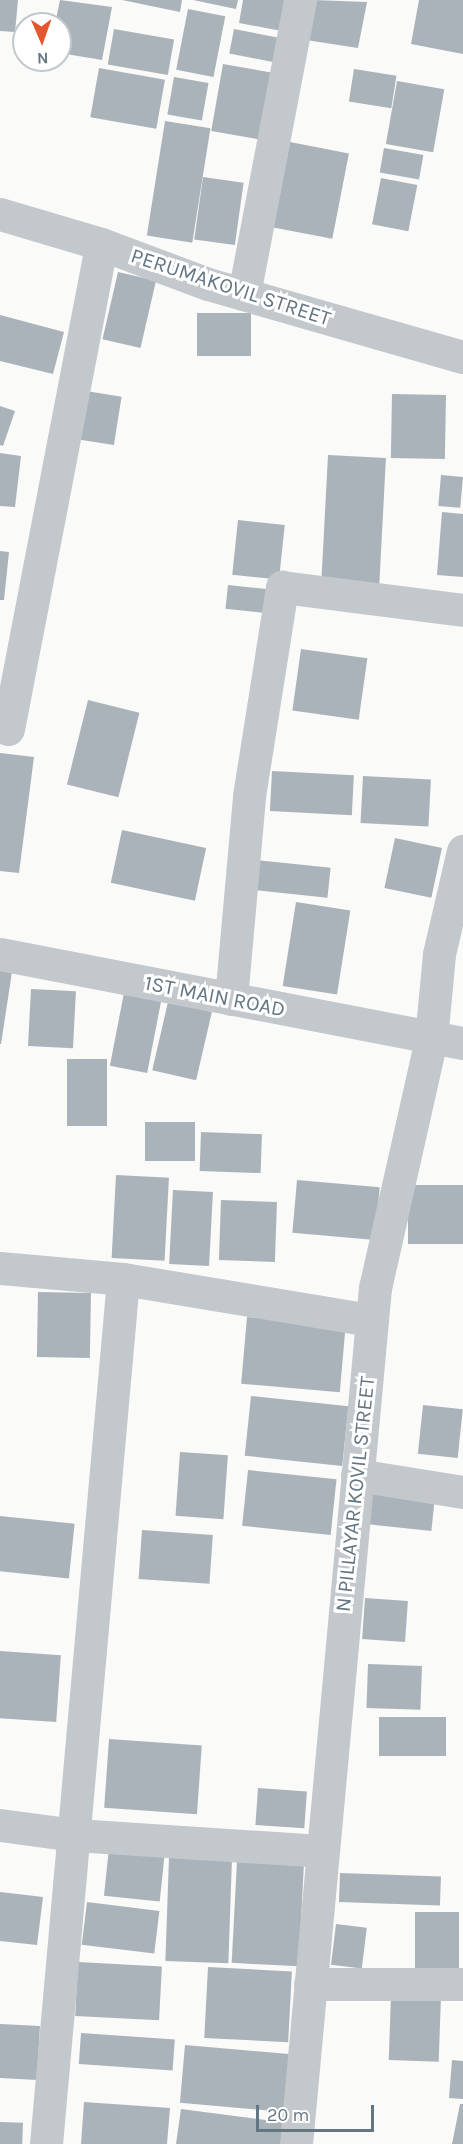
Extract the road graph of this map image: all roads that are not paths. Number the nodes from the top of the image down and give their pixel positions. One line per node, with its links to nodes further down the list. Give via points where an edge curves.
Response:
1 (300, 0): 4 (street)
2 (0, 214): 3 (street, PERUMAKOVIL STREET)
3 (101, 244): 4 (street, PERUMAKOVIL STREET); 7 (street)
4 (244, 294): 5 (street, PERUMAKOVIL STREET)
5 (463, 357)
6 (463, 610): 10 (street, via 282,587 249,796)
7 (8, 729)
8 (462, 856): 11 (street, N PILLAYAR KOVIL STREET, via 439,954)
9 (0, 954): 10 (street, 1ST MAIN ROAD)
10 (231, 999): 11 (street, 1ST MAIN ROAD)
11 (431, 1039): 12 (street, 1ST MAIN ROAD); 15 (street, N PILLAYAR KOVIL STREET, via 375,1288)
12 (463, 1043)
13 (0, 1268): 14 (street)
14 (123, 1279): 15 (street); 19 (street)
15 (372, 1320): 16 (street, N PILLAYAR KOVIL STREET)
16 (357, 1475): 17 (street); 20 (street, N PILLAYAR KOVIL STREET)
17 (463, 1492)
18 (0, 1826): 19 (street)
19 (75, 1835): 20 (street); 23 (street)
20 (320, 1851): 21 (street, N PILLAYAR KOVIL STREET)
21 (310, 1984): 22 (street); 24 (street, N PILLAYAR KOVIL STREET)
22 (463, 1984)
23 (46, 2144)
24 (296, 2144)

